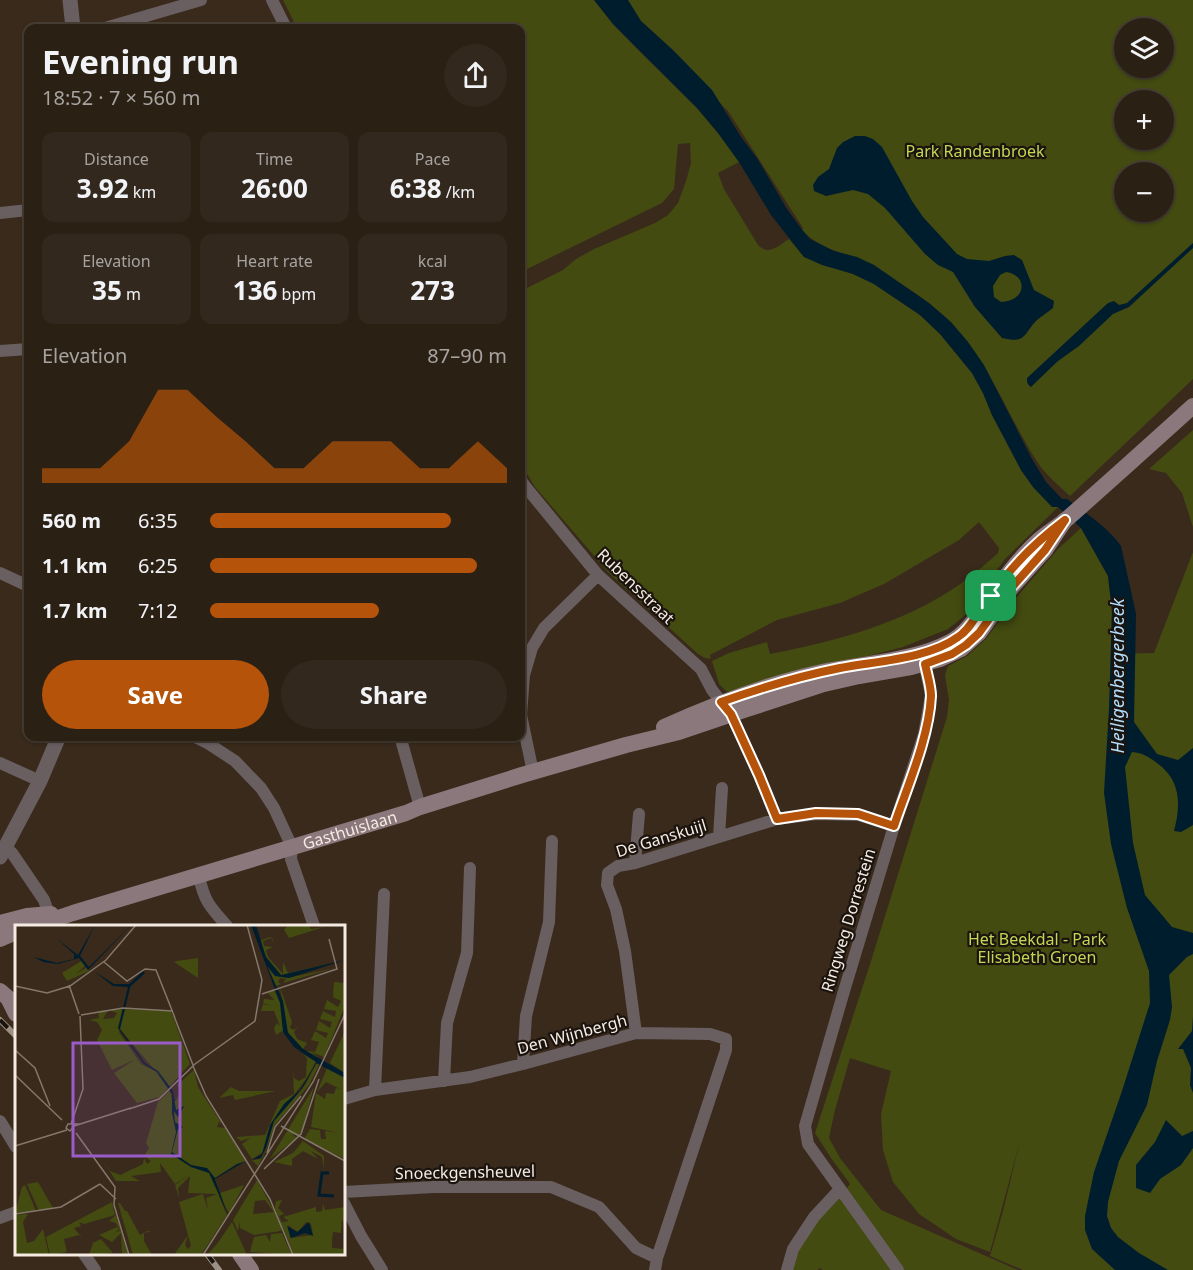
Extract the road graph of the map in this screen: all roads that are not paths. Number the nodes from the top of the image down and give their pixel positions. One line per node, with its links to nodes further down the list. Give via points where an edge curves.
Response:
1 (70, 0): 4 (street)
2 (201, 0): 5 (street)
3 (272, 0): 6 (street)
4 (73, 24)
5 (119, 24)
6 (284, 24)
7 (24, 210): 8 (street)
8 (0, 213)
9 (24, 349): 10 (street)
10 (0, 351)
11 (1193, 406): 16 (main road, Gasthuislaan, via 1065,520 979,633 952,654)
12 (525, 489): 14 (street, Rubensstraat)
13 (0, 573): 15 (street)
14 (598, 575): 17 (street, via 544,628 532,648); 18 (street, Rubensstraat, via 701,669)
15 (24, 584)
16 (923, 658): 18 (main road, Gasthuislaan); 30 (street, Ringweg Dorrestein, via 931,694 927,726)
17 (525, 672)
18 (726, 708): 24 (main road, Gasthuislaan, via 626,745); 29 (street, Rubensstraat)
19 (525, 734): 24 (street)
20 (57, 741): 25 (street)
21 (203, 741): 33 (street, via 235,761 261,788)
22 (401, 741): 27 (street)
23 (0, 763): 25 (street)
24 (533, 772): 27 (main road, Gasthuislaan)
25 (40, 781): 34 (street)
26 (722, 788): 31 (street)
27 (420, 807): 33 (main road, Gasthuislaan)
28 (639, 814): 35 (street)
29 (777, 819): 30 (street, De Ganskuijl, via 816,813 858,814); 31 (street, De Ganskuijl)
30 (894, 826): 55 (street, Ringweg Dorrestein, via 805,1126 808,1144)
31 (719, 837): 35 (street, De Ganskuijl)
32 (552, 841): 49 (street, via 549,921 526,1016)
33 (292, 847): 37 (main road, Gasthuislaan); 43 (street, via 291,859)
34 (3, 852): 39 (street, via 12,853 44,900)
35 (635, 862): 48 (street, De Ganskuijl, via 608,873 607,885 625,951)
36 (470, 868): 50 (street, via 467,953 447,1023)
37 (199, 876): 39 (main road, Gasthuislaan); 42 (street, via 202,894)
38 (384, 894): 51 (street)
39 (50, 918): 40 (main road, Gasthuislaan, via 27,916); 41 (main road, Gasthuislaan)
40 (0, 923)
41 (38, 925)
42 (225, 925)
43 (313, 925)
44 (15, 932): 45 (main road)
45 (0, 939)
46 (0, 991): 47 (main road)
47 (15, 1012)
48 (636, 1034): 49 (street, Den Wijnbergh); 62 (street, Den Wijnbergh, via 710,1034 726,1039 726,1050)
49 (524, 1064): 50 (street, Den Wijnbergh)
50 (444, 1081): 51 (street, Den Wijnbergh)
51 (375, 1090): 52 (street, Den Wijnbergh)
52 (345, 1099)
53 (0, 1121): 54 (street)
54 (15, 1145)
55 (840, 1189): 66 (street, via 813,1217 793,1249); 67 (street, Ringweg Dorrestein)
56 (345, 1192): 62 (street, Snoeckgensheuvel, via 551,1187 599,1207)
57 (345, 1205): 65 (street)
58 (15, 1212): 59 (street)
59 (0, 1218)
60 (85, 1255): 63 (street)
61 (241, 1255): 64 (main road)
62 (656, 1264)
63 (95, 1270)
64 (251, 1270)
65 (382, 1270)
66 (787, 1270)
67 (898, 1270)

